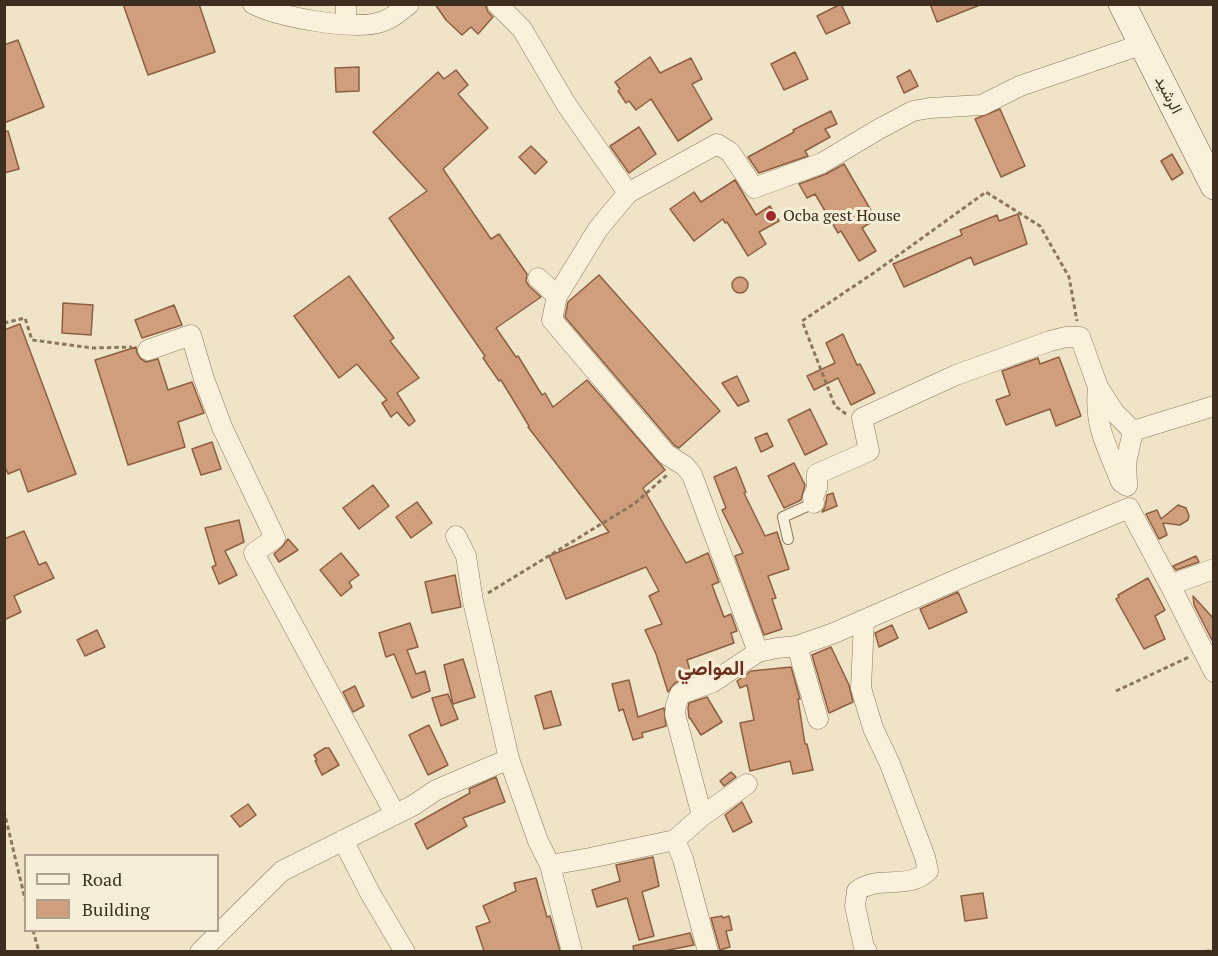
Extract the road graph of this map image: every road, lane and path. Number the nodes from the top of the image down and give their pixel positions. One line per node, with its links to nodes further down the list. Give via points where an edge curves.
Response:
1 (253, 4): 5 (street, via 274,14)
2 (497, 4): 8 (street, via 522,29 566,104)
3 (1122, 4): 6 (main road, الرشيد)
4 (406, 6): 5 (street, via 383,21 368,25)
5 (346, 14)
6 (1143, 44): 7 (main road, الرشيد); 8 (street, via 1020,86 982,105 913,111 822,163 754,188 729,152 717,144)
7 (1214, 186)
8 (628, 193): 10 (street, via 598,229)
9 (538, 278): 10 (street)
10 (556, 296): 18 (street, via 552,320 666,454)
11 (4, 323): 13 (path, via 26,318 32,340)
12 (1080, 337): 14 (street); 16 (street, via 1040,344 956,375); 16 (path, via 1069,277 1040,226 986,192 802,321 835,406 848,416)
13 (148, 350): 37 (street, via 191,334 222,427 274,538 254,553)
14 (1098, 387): 17 (street, via 1114,412); 19 (street, via 1099,428)
15 (1214, 406): 17 (street)
16 (862, 418): 20 (street, via 869,451 817,474)
17 (1133, 431): 19 (street, via 1126,463)
18 (680, 463): 26 (path, via 634,504); 30 (street, via 692,475)
19 (1127, 486): 21 (street)
20 (814, 503): 23 (lane, via 783,517)
21 (1129, 508): 25 (street); 27 (street)
22 (456, 536): 26 (street, via 466,556)
23 (788, 539)
24 (1214, 569): 25 (street)
25 (1170, 585): 29 (street)
26 (473, 601): 34 (street)
27 (864, 620): 28 (street); 50 (street, via 861,688 928,871 918,880 867,884 857,891 855,906)
28 (797, 646): 30 (street); 33 (street)
29 (1202, 651): 31 (street); 32 (path)
30 (758, 652): 38 (street, via 713,682 680,694 676,705 675,714)
31 (1214, 672)
32 (1116, 691)
33 (819, 719)
34 (509, 759): 37 (street, via 436,790); 41 (street)
35 (747, 784): 38 (street)
36 (4, 811): 42 (path)
37 (394, 814): 39 (street)
38 (702, 816): 40 (street)
39 (343, 840): 46 (street, via 282,871); 47 (street)
40 (675, 840): 41 (street); 49 (street)
41 (550, 865): 48 (street)
42 (24, 895)
43 (34, 932): 45 (path)
44 (1214, 949): 51 (path)
45 (39, 951)
46 (200, 951)
47 (405, 951)
48 (572, 951)
49 (708, 951)
50 (867, 951)
51 (1205, 951)

